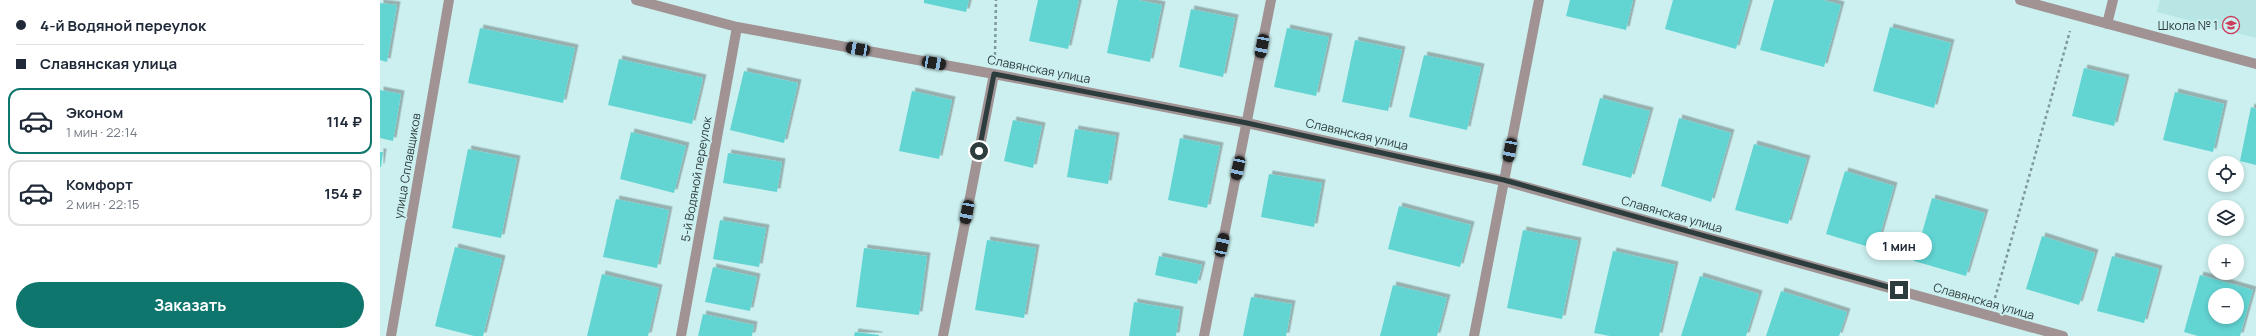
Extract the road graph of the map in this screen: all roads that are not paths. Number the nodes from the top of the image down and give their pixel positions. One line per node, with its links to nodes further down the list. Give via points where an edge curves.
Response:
1 (449, 0): 13 (street, улица Сплавщиков)
2 (636, 0): 8 (street, Славянская улица)
3 (1271, 0): 11 (street)
4 (1539, 0): 12 (street)
5 (2020, 0): 7 (street)
6 (2113, 0): 7 (street)
7 (2107, 24): 9 (street)
8 (737, 27): 10 (street, Славянская улица); 14 (street, 5-й Водяной переулок)
9 (2256, 64)
10 (994, 74): 11 (street, Славянская улица); 15 (street)
11 (1247, 123): 12 (street, Славянская улица); 16 (street)
12 (1504, 180): 17 (street); 18 (street, Славянская улица)
13 (391, 336)
14 (681, 336)
15 (943, 336)
16 (1204, 336)
17 (1474, 336)
18 (2063, 336)

